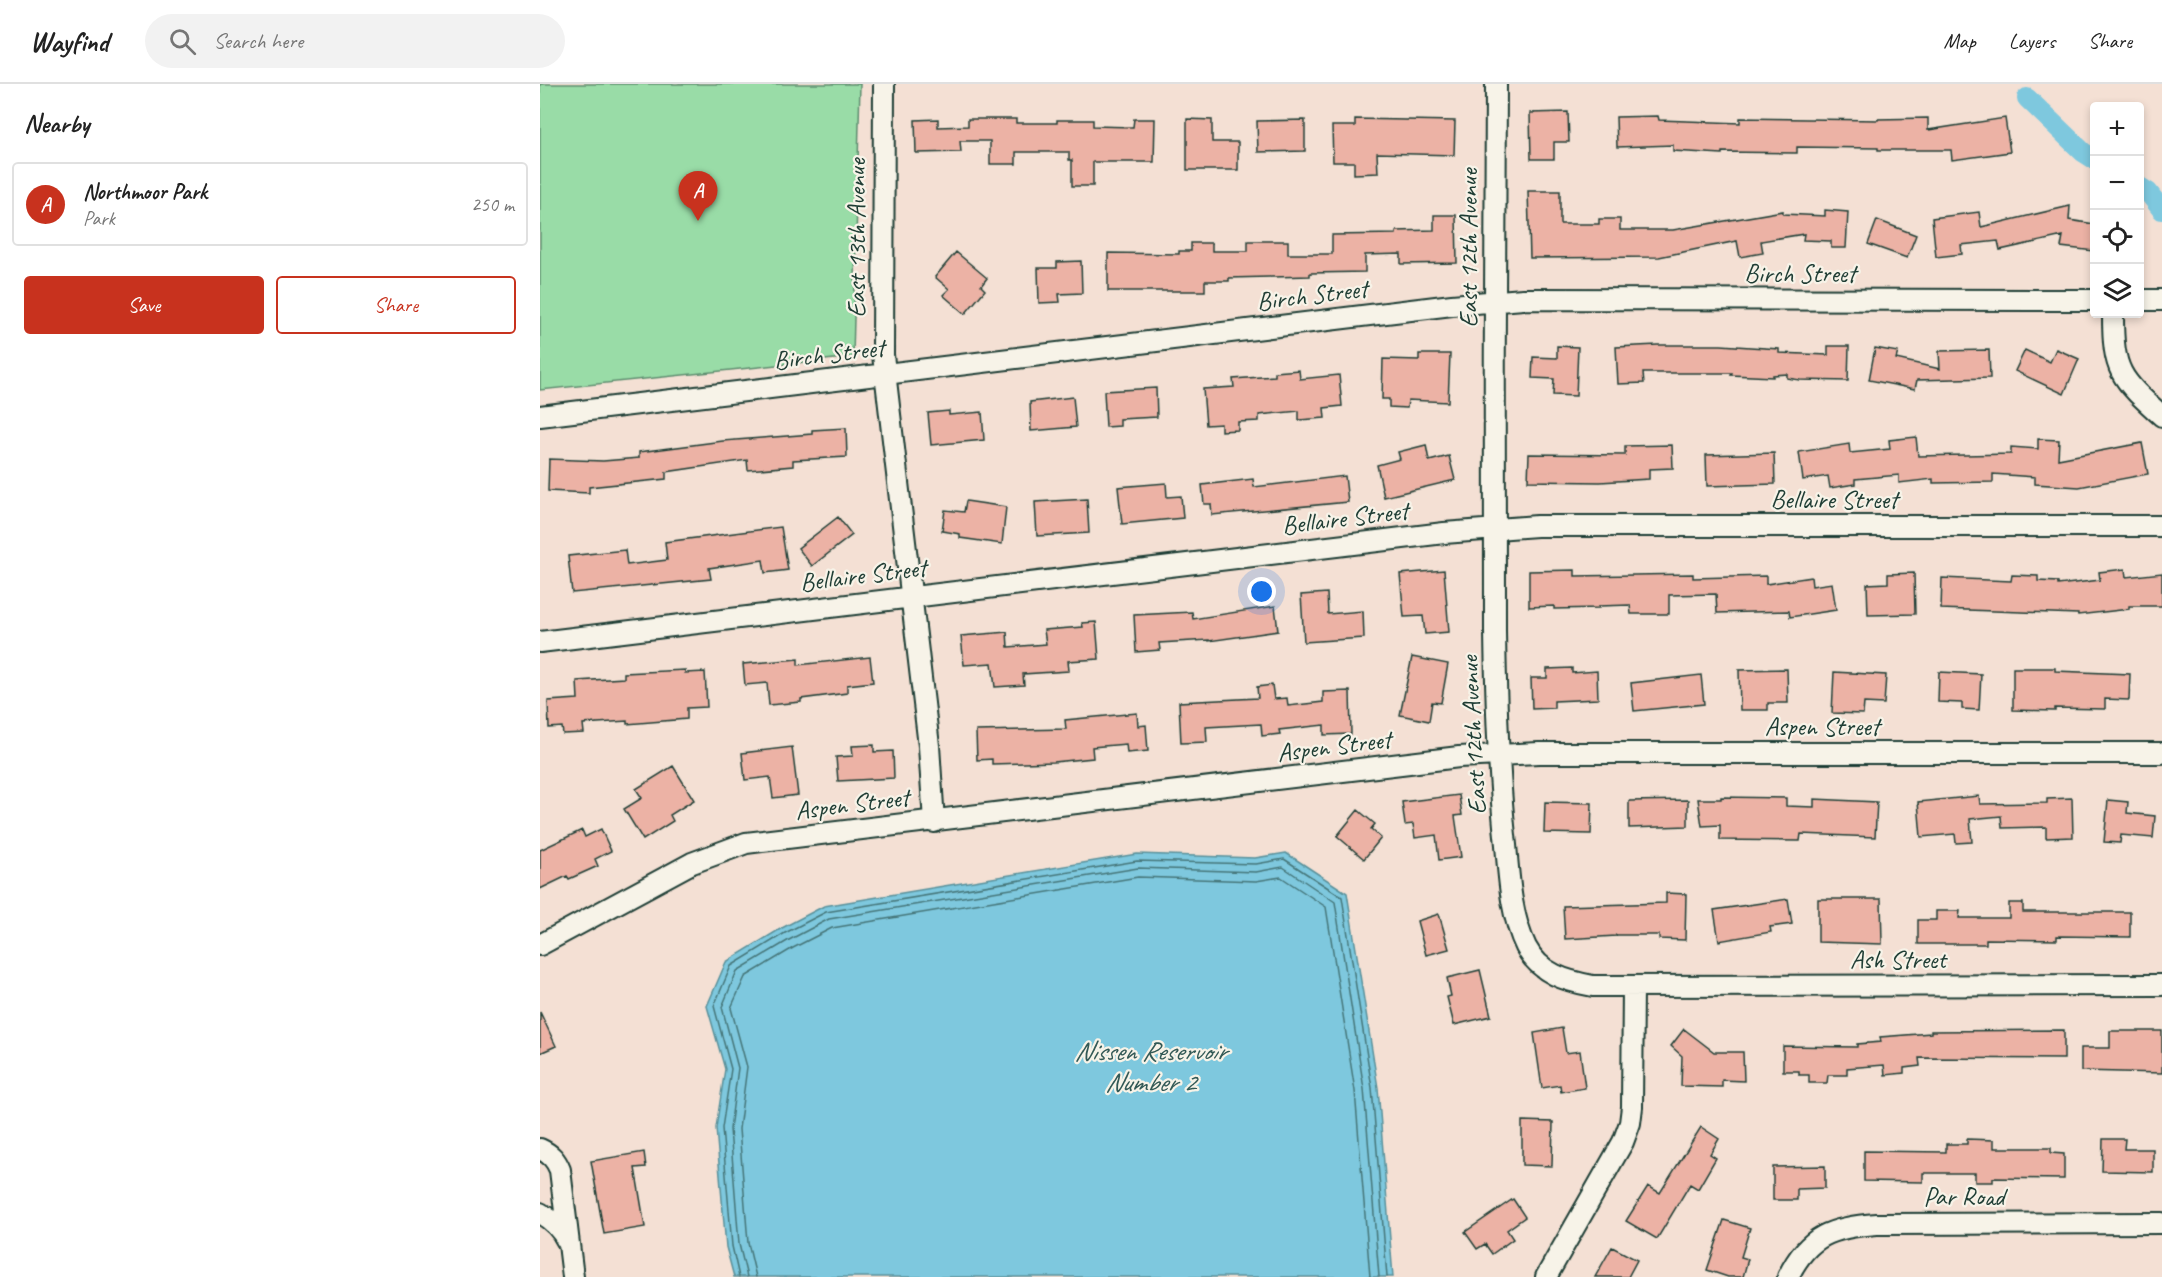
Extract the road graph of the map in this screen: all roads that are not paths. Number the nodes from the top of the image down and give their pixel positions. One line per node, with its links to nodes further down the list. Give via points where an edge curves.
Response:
1 (884, 84): 8 (street, East 13th Avenue)
2 (1496, 84): 6 (street, East 12th Avenue)
3 (2090, 300): 6 (street, Birch Street)
4 (2144, 300): 5 (street)
5 (2162, 300)
6 (1495, 302): 8 (street, Birch Street); 12 (street, East 12th Avenue)
7 (2113, 318): 10 (street, via 2114,355 2123,377)
8 (885, 374): 9 (street, Birch Street); 13 (street, East 13th Avenue)
9 (540, 416)
10 (2162, 416)
11 (2162, 526): 12 (street, Bellaire Street)
12 (1495, 529): 13 (street, Bellaire Street); 16 (street, East 12th Avenue)
13 (911, 597): 14 (street, Bellaire Street); 17 (street, East 13th Avenue)
14 (540, 642)
15 (2162, 753): 16 (street, Aspen Street)
16 (1498, 755): 17 (street, Aspen Street); 19 (street, East 12th Avenue, via 1510,881 1516,916 1528,950 1536,962 1559,978 1593,986)
17 (934, 822): 18 (street, Aspen Street, via 746,843 692,862)
18 (540, 945)
19 (1633, 986): 20 (street, Ash Street); 26 (street, via 1630,1123)
20 (2162, 986)
21 (540, 1149): 24 (street, via 556,1160 561,1170)
22 (540, 1213): 24 (street, via 564,1233)
23 (2162, 1223): 27 (street, Par Road, via 1849,1226 1820,1237 1807,1247)
24 (569, 1246): 25 (street)
25 (573, 1277)
26 (1546, 1277)
27 (1788, 1277)

